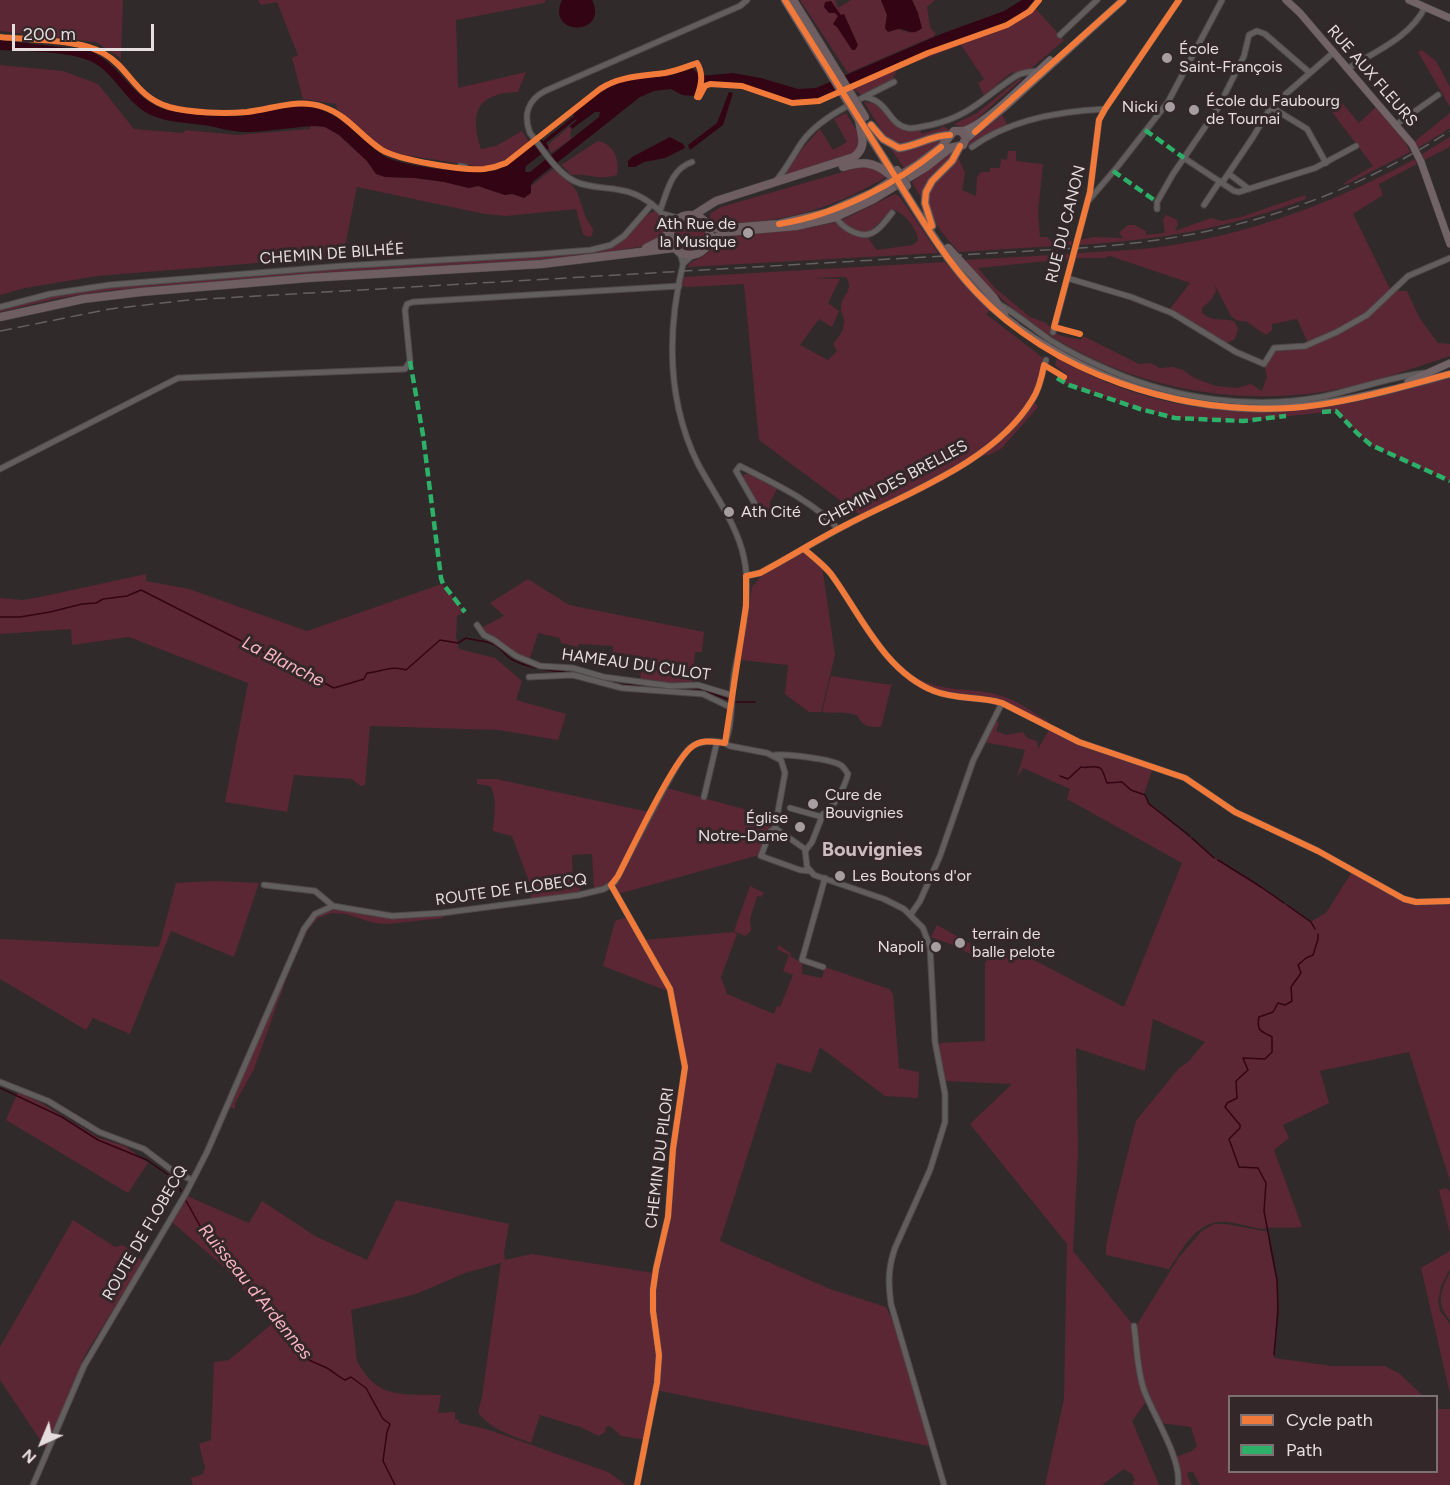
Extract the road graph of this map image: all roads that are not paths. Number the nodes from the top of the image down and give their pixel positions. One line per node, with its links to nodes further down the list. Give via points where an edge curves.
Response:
1 (747, 0): 44 (street, via 539,94 527,111 530,133 568,177 583,184 628,192)
2 (784, 0): 14 (highway)
3 (793, 0): 14 (highway)
4 (1097, 0): 13 (street)
5 (1116, 0): 17 (main road)
6 (1123, 0): 30 (main road)
7 (1179, 0): 23 (street, RUE DU CANON)
8 (1222, 0): 43 (street, via 1168,102)
9 (1286, 0): 15 (main road, RUE AUX FLEURS)
10 (1408, 0): 11 (main road)
11 (1425, 7): 12 (main road); 16 (street, via 1408,30)
12 (1450, 18)
13 (1060, 35)
14 (818, 47): 24 (highway, bridge)
15 (1334, 52): 16 (main road, RUE AUX FLEURS); 18 (street)
16 (1347, 69): 27 (main road, RUE AUX FLEURS)
17 (1038, 71): 25 (street, via 1016,76 973,109); 29 (main road, via 971,128)
18 (1310, 73): 22 (street); 34 (street, via 1277,43 1261,32 1253,32 1218,108)
19 (894, 82): 21 (street)
20 (1438, 95): 27 (street)
21 (864, 97): 26 (street, via 884,105 895,121 907,127); 40 (street, via 825,120 803,140)
22 (1271, 107): 36 (street, via 1307,129); 38 (street)
23 (1105, 109): 33 (street, via 1076,110 1036,119 998,132); 43 (street, RUE DU CANON, via 1099,120)
24 (862, 118): 28 (highway); 37 (highway); 40 (highway, via 864,143 854,157)
25 (952, 118): 26 (street); 29 (street)
26 (942, 122): 29 (street)
27 (1397, 124): 56 (main road, RUE AUX FLEURS, bridge, via 1421,162)
28 (870, 125): 29 (highway, via 899,148); 37 (highway)
29 (954, 133): 30 (highway, via 965,134); 31 (highway); 52 (highway, via 935,153 872,193 826,213 779,224 719,229)
30 (966, 139): 31 (highway)
31 (957, 146): 50 (highway, via 872,200); 53 (highway, via 952,161 932,181 927,192 925,203)
32 (1356, 146): 36 (street)
33 (972, 147)
34 (1184, 158): 39 (street); 46 (street, via 1157,202)
35 (692, 162): 47 (street, via 682,166 670,180)
36 (1326, 163): 42 (street)
37 (893, 173): 41 (highway, bridge); 52 (highway, via 873,164 850,165 718,203 707,212)
38 (1229, 174): 39 (street); 42 (street)
39 (1221, 182): 42 (street, via 1237,192); 45 (street)
40 (774, 183): 49 (highway, via 716,201)
41 (905, 187): 53 (highway); 67 (highway, via 923,222 960,274 991,307)
42 (1249, 189)
43 (1087, 202): 62 (street, RUE DU CANON)
44 (652, 204): 47 (street); 65 (street, CHEMIN DE BILHÉE, via 624,236 591,250 109,285)
45 (1204, 205)
46 (1157, 209)
47 (662, 213): 51 (street); 54 (street)
48 (892, 213): 50 (street, via 873,233 865,235 843,226)
49 (694, 215): 51 (highway); 52 (highway)
50 (836, 217): 55 (highway, via 796,226 727,232)
51 (678, 218): 54 (highway)
52 (706, 224): 55 (highway)
53 (932, 226): 64 (highway, via 961,265)
54 (670, 229): 57 (highway, via 670,240); 58 (highway, via 656,244)
55 (709, 241): 59 (highway, via 705,249)
56 (1450, 244)
57 (676, 250): 58 (highway); 59 (highway); 61 (street)
58 (636, 252): 66 (highway, via 542,264 132,293 52,304)
59 (693, 255): 61 (street)
60 (1450, 258): 62 (street, via 1408,276 1358,320 1305,346 1274,348 1264,364 1236,352 1172,312)
61 (683, 264): 63 (street)
62 (1067, 278): 68 (street, RUE DU CANON)
63 (679, 286): 74 (street, via 413,302 405,310 410,362 407,368 178,378); 78 (street, via 672,340 680,414 696,459 739,539)
64 (998, 304): 67 (highway); 71 (street, via 1052,342 1091,362 1143,382 1193,395 1252,401 1297,400)
65 (0, 307)
66 (0, 317)
67 (1016, 326): 73 (main road, via 1049,349 1098,374 1149,392 1201,404 1292,408)
68 (1053, 332)
69 (1046, 360): 76 (street, CHEMIN DES BRELLES, via 1034,398 996,441 937,479)
70 (1450, 363): 71 (main road)
71 (1428, 372): 73 (main road)
72 (1450, 374): 73 (main road)
73 (1403, 385)
74 (0, 470)
75 (759, 511): 76 (street, via 736,471 740,466 784,488)
76 (838, 529): 77 (street, CHEMIN DES BRELLES)
77 (804, 549): 78 (street, CHEMIN DES BRELLES, via 760,573); 82 (street, via 827,569 886,654 910,677 938,693)
78 (746, 576): 81 (street, via 746,606)
79 (477, 625): 81 (street, HAMEAU DU CULOT, via 516,656 540,666 573,668 604,677 671,686 698,685)
80 (529, 677): 81 (street, via 573,675 622,688 703,694)
81 (731, 701): 84 (street)
82 (1002, 703): 95 (street, via 1087,745 1189,780 1235,812 1328,856 1404,899); 97 (street, via 973,761 940,856)
83 (717, 742): 84 (street, ROUTE DE FLOBECQ); 86 (street); 94 (street, ROUTE DE FLOBECQ, via 700,742 687,750)
84 (725, 743): 85 (street, ROUTE DE FLOBECQ)
85 (773, 755): 88 (street, ROUTE DE FLOBECQ, via 793,755 843,767 848,774 846,780); 89 (street, via 781,760 785,773)
86 (704, 797)
87 (790, 808): 88 (street)
88 (822, 816): 90 (street)
89 (775, 828): 90 (street); 91 (street, via 761,856)
90 (806, 850): 91 (street)
91 (809, 871): 92 (street)
92 (825, 878): 97 (street, via 884,899); 98 (street, via 802,960)
93 (264, 885): 96 (street, ROUTE DE FLOBECQ, via 315,891)
94 (611, 885): 96 (street, ROUTE DE FLOBECQ, via 579,895 424,915 382,915); 103 (street, CHEMIN DU PILORI, via 670,989 684,1067 669,1217 653,1290 659,1355 657,1383)
95 (1450, 901)
96 (333, 906): 100 (street, ROUTE DE FLOBECQ, via 315,914 304,929)
97 (911, 914): 104 (street, via 923,928 930,947 935,1042 946,1112 930,1170 891,1259 888,1282)
98 (824, 967)
99 (0, 1082): 100 (street, via 48,1101 99,1132 144,1149)
100 (192, 1180): 102 (street, ROUTE DE FLOBECQ, via 84,1365)
101 (1134, 1326): 105 (street, via 1142,1382 1175,1461)
102 (33, 1485)
103 (637, 1485)
104 (944, 1485)
105 (1178, 1485)

